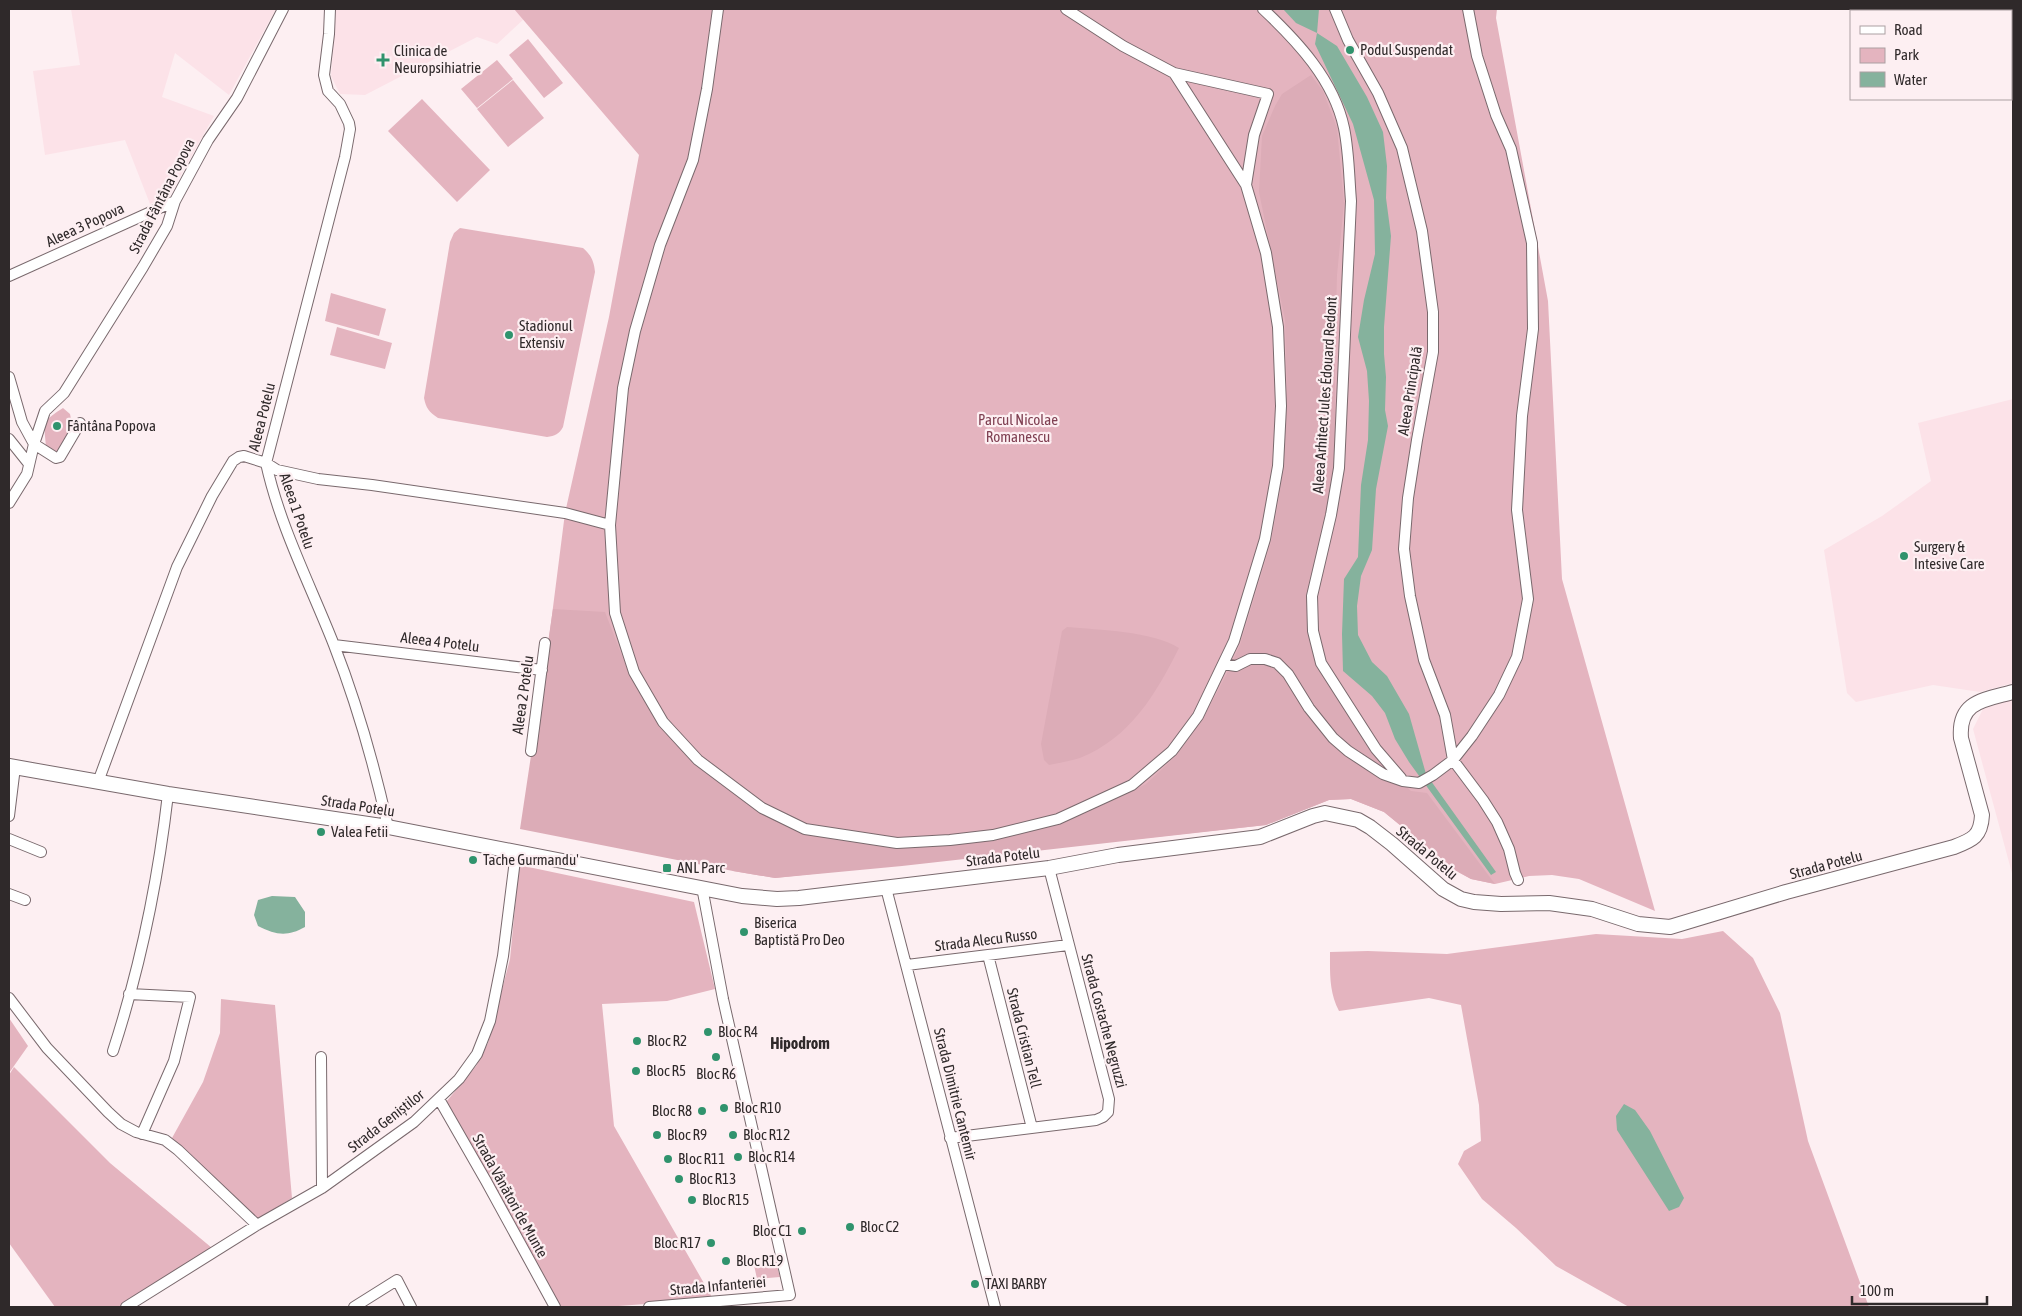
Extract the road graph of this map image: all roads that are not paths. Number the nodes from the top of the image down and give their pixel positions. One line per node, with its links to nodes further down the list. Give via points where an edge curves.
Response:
1 (283, 9): 10 (street, Strada Fântâna Popova, via 236,98 208,140)
2 (330, 9): 16 (street, Aleea Potelu, via 324,75 328,90 346,114 350,129)
3 (718, 9): 19 (street, via 693,160 660,244 635,331 623,388)
4 (1066, 9): 8 (street, via 1123,46)
5 (1263, 9): 28 (street, Aleea Arhitect Jules Édouard Redont, via 1294,38 1316,68 1344,127 1348,158 1351,202 1339,468 1312,596 1313,632 1321,663 1376,748)
6 (1335, 9): 26 (street, Aleea Principală, via 1393,124 1422,231 1433,312 1433,352 1408,498 1404,548 1410,596 1424,660 1446,715)
7 (1468, 9): 26 (street, via 1477,56 1511,149 1532,243 1533,329 1522,416 1517,510 1528,600 1517,657 1499,695)
8 (1174, 73): 9 (street); 9 (street, via 1268,94 1254,136)
9 (1246, 185): 22 (street, via 1266,253 1278,327 1281,406 1278,466 1265,539 1234,641)
10 (175, 201): 11 (street, Aleea 3 Popova); 15 (street, Strada Fântâna Popova, via 167,226 77,373 64,393 45,411)
11 (9, 276)
12 (9, 377): 15 (street, via 22,422)
13 (80, 422): 15 (street, via 60,457 56,458)
14 (9, 439): 17 (street)
15 (34, 444): 17 (street, Strada Fântâna Popova)
16 (266, 463): 19 (street, Aleea 1 Potelu, via 277,470 318,479 565,512); 21 (street, Aleea 1 Potelu, via 274,498); 29 (street, Aleea Potelu, via 238,457 212,496 177,567)
17 (29, 464): 18 (street, Strada Fântâna Popova, via 27,474)
18 (9, 503)
19 (610, 525): 22 (street, via 615,613 634,672 663,722 698,760 762,808 805,828 897,843 993,835 1058,819 1132,785 1172,752 1198,716)
20 (546, 643): 23 (street, Aleea 2 Potelu)
21 (334, 645): 23 (street, Aleea 4 Potelu); 32 (street, Aleea 1 Potelu, via 359,712)
22 (1223, 664): 28 (street, via 1236,666 1250,659 1277,663 1333,738 1383,774)
23 (542, 670): 25 (street, Aleea 2 Potelu)
24 (2013, 692): 36 (main road, Strada Potelu, via 1979,701 1962,718 1962,738 1982,815 1982,825 1974,838 1670,926 1638,924 1592,909 1549,903 1501,904 1460,899 1443,889 1370,827 1358,820 1326,813 1260,837 1118,855)
25 (531, 751)
26 (1453, 760): 28 (street, via 1419,783); 37 (street, via 1497,822)
27 (12, 767): 29 (main road, Strada Potelu); 31 (street)
28 (1403, 781)
29 (98, 782): 30 (main road, Strada Potelu)
30 (168, 794): 32 (main road, Strada Potelu); 45 (street, via 151,901)
31 (9, 816)
32 (388, 827): 35 (main road, Strada Potelu)
33 (9, 839): 34 (street)
34 (41, 852)
35 (516, 852): 38 (main road, Strada Potelu); 49 (street, Strada Geniștilor, via 503,956 490,1021 477,1054)
36 (1049, 868): 39 (main road, Strada Potelu); 42 (street, Strada Costache Negruzzi)
37 (1518, 880)
38 (702, 887): 39 (main road, Strada Potelu, via 742,896 777,899); 59 (street, Strada Infanteriei, via 723,999 790,1295)
39 (886, 888): 44 (street, Strada Dimitrie Cantemir)
40 (9, 894): 41 (street)
41 (25, 900)
42 (1068, 945): 43 (street, Strada Alecu Russo); 50 (street, Strada Costache Negruzzi, via 1110,1106 1108,1112 1096,1120)
43 (988, 955): 44 (street, Strada Alecu Russo); 50 (street, Strada Cristian Tell)
44 (907, 965): 52 (street, Strada Dimitrie Cantemir)
45 (129, 994): 47 (street); 51 (street, via 190,997 174,1061)
46 (9, 998): 51 (street, via 82,1087 121,1124)
47 (113, 1051)
48 (321, 1057): 53 (street)
49 (439, 1099): 53 (street, Strada Geniștilor, via 388,1142); 58 (street, Strada Vânători de Munte)
50 (1032, 1128): 52 (street, Strada Costache Negruzzi)
51 (142, 1134): 54 (street, via 165,1140 178,1150)
52 (950, 1138): 60 (street, Strada Dimitrie Cantemir)
53 (322, 1188): 54 (street, Strada Geniștilor)
54 (257, 1225): 55 (street, Strada Geniștilor)
55 (126, 1307)
56 (354, 1307): 57 (street, via 397,1280)
57 (411, 1307)
58 (554, 1307)
59 (649, 1307)
60 (995, 1307)

